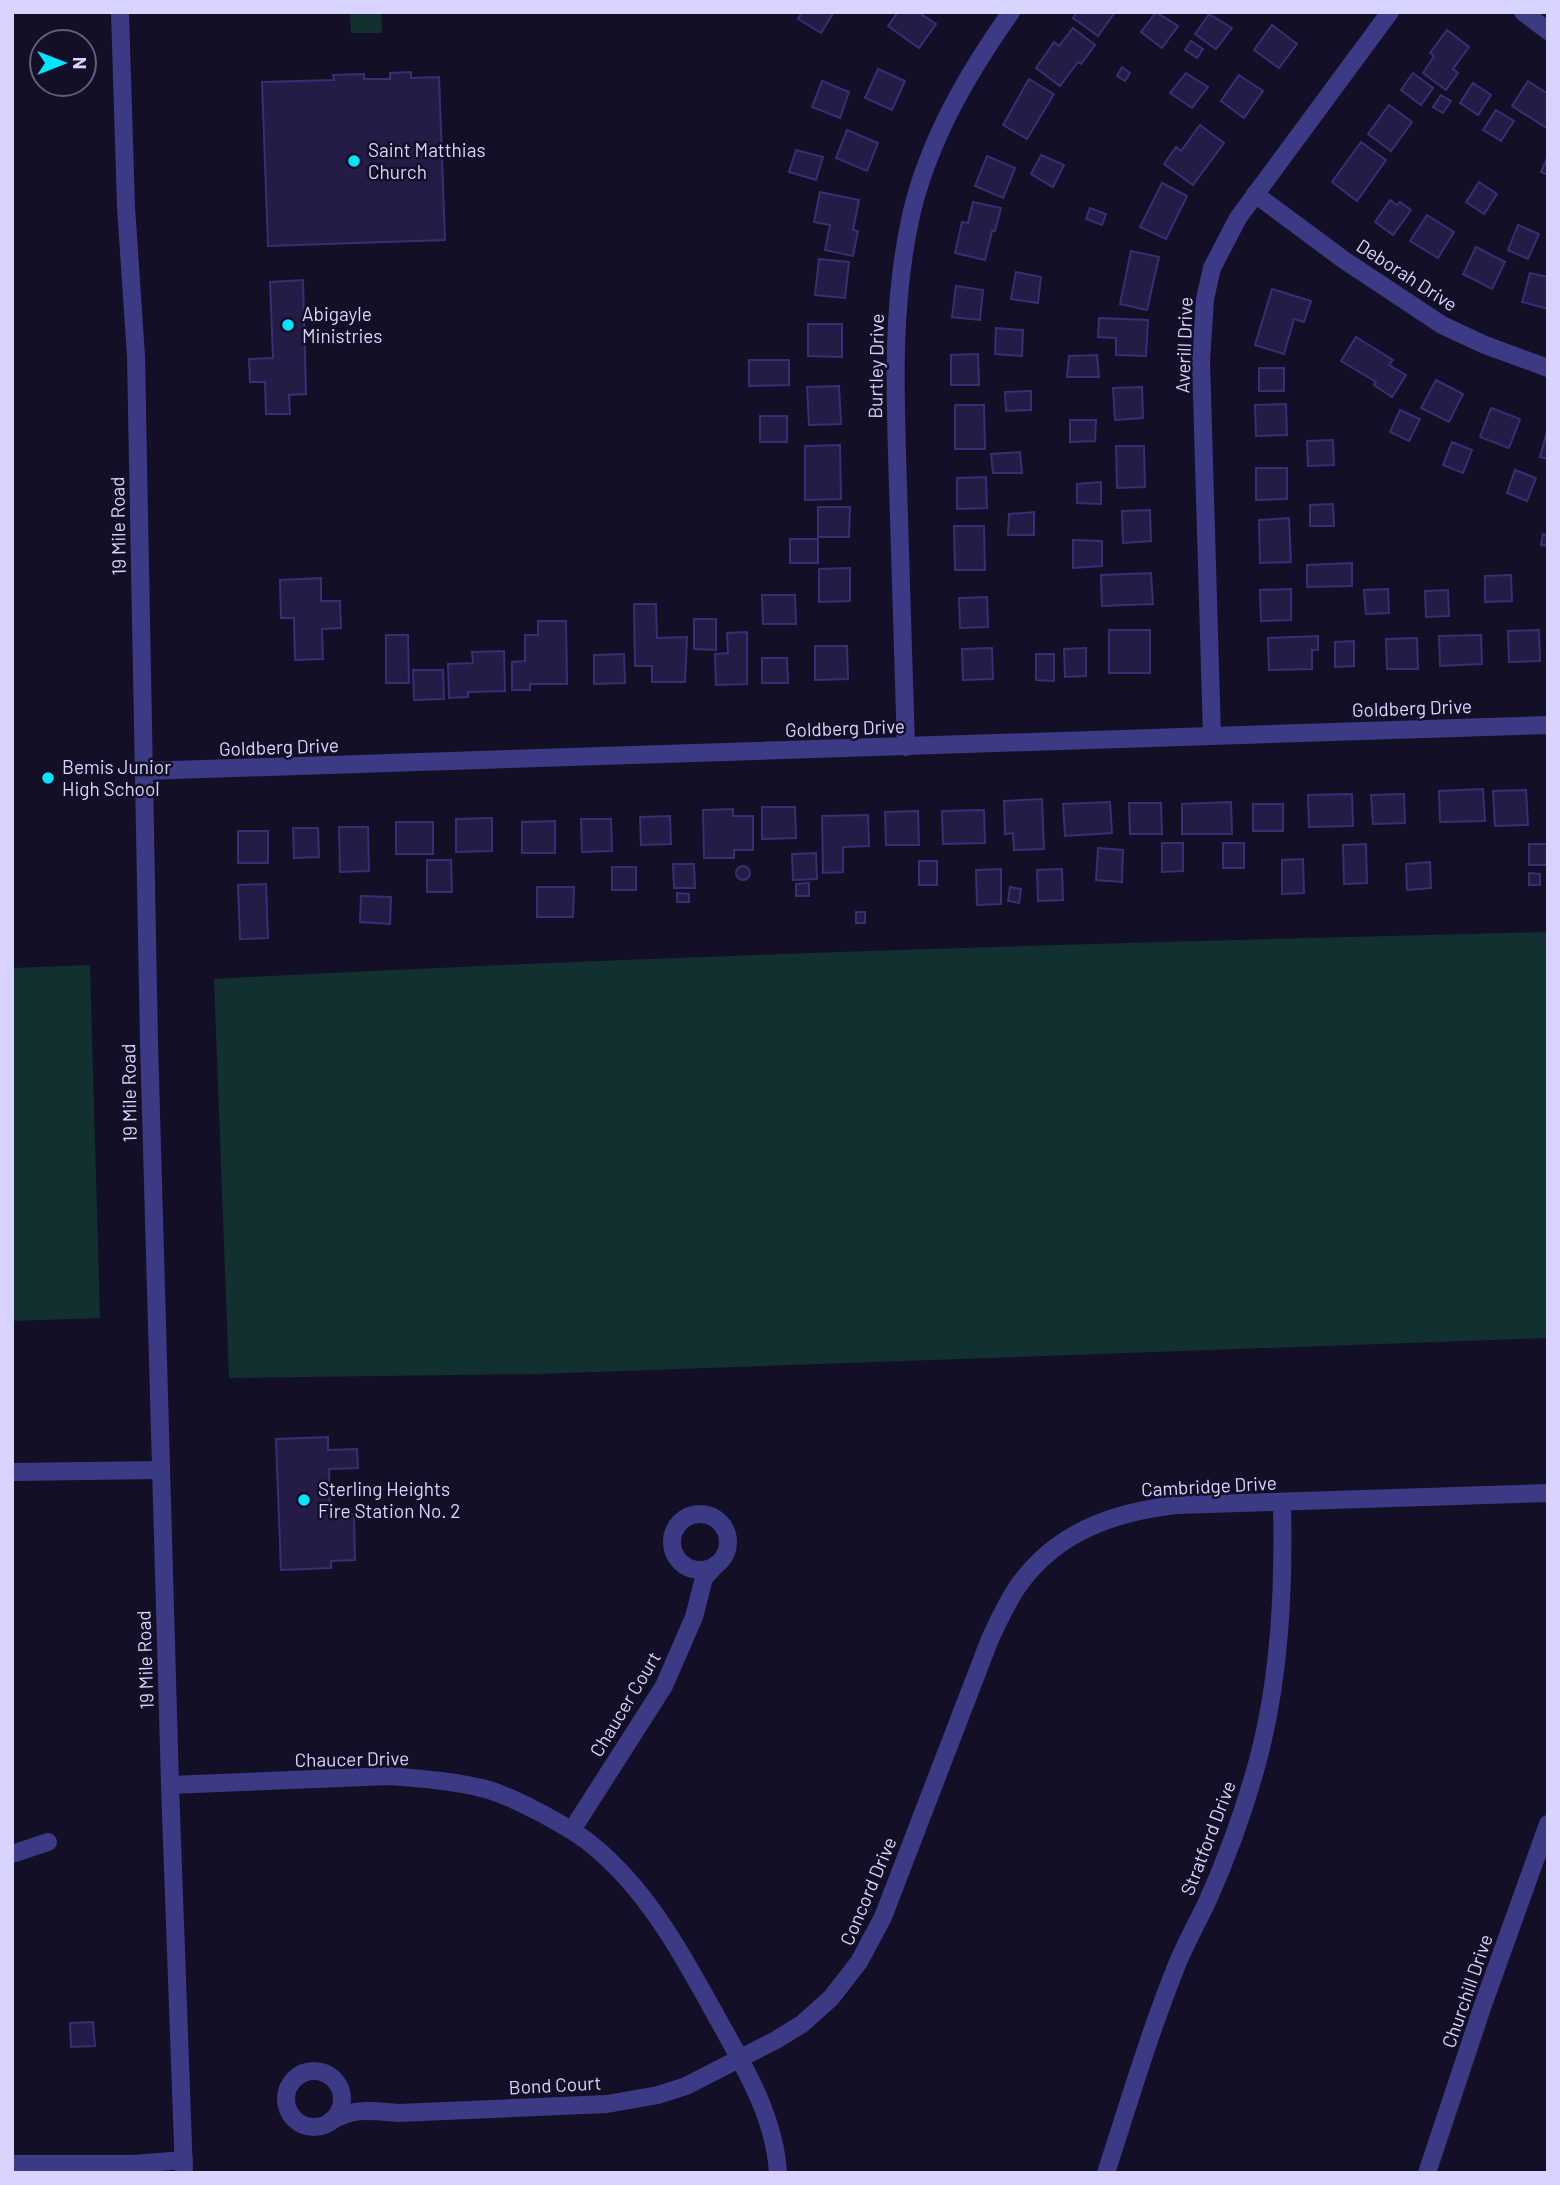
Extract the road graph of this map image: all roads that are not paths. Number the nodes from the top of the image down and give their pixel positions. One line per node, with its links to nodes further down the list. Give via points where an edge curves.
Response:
1 (120, 12): 11 (street, 19 Mile Road, via 136,356)
2 (1011, 12): 10 (street, Burtley Drive, via 952,107 932,152 913,209 902,264 895,391)
3 (1390, 12): 6 (street, Averill Drive)
4 (1523, 12): 5 (street)
5 (1548, 31)
6 (1255, 194): 7 (street, Deborah Drive, via 1442,325); 9 (street, Averill Drive, via 1212,268 1201,335)
7 (1548, 368)
8 (1548, 725): 9 (street, Goldberg Drive)
9 (1212, 736): 10 (street, Goldberg Drive)
10 (906, 747): 11 (street, Goldberg Drive)
11 (144, 772): 12 (street, 19 Mile Road)
12 (160, 1470): 13 (street); 20 (street, 19 Mile Road)
13 (12, 1472)
14 (1548, 1493): 15 (street, Cambridge Drive)
15 (1282, 1503): 19 (street, Cambridge Drive, via 1147,1508 1079,1533 1041,1560 1021,1582 990,1639); 32 (street, Stratford Drive, via 1280,1617 1258,1758 1241,1817 1154,2027)
16 (681, 1563): 17 (street, via 699,1570); 17 (street, Chaucer Court, via 673,1537 682,1521 699,1514 716,1519 727,1533 726,1551); 18 (street, Chaucer Court)
17 (716, 1565): 18 (street, Chaucer Court, via 704,1578)
18 (699, 1594): 22 (street, Chaucer Court, via 694,1618 664,1686)
19 (968, 1696): 25 (street, Concord Drive, via 883,1917 859,1962 831,1998 802,2024)
20 (170, 1785): 22 (street, Chaucer Drive, via 390,1776 425,1779 514,1799); 30 (street, 19 Mile Road)
21 (1548, 1824): 33 (street, Churchill Drive)
22 (572, 1830): 25 (street, Chaucer Drive, via 620,1870 654,1911)
23 (48, 1842): 24 (street)
24 (12, 1853)
25 (740, 2060): 27 (street, Bond Court, via 685,2086 620,2102 398,2113); 31 (street, via 769,2126)
26 (339, 2088): 27 (street, Bond Court); 28 (street, via 337,2114); 28 (street, Bond Court, via 327,2075 310,2071 295,2078 286,2095 296,2120 313,2127)
27 (364, 2110): 28 (street, Bond Court)
28 (331, 2121)
29 (12, 2164): 30 (street)
30 (184, 2166)
31 (778, 2173)
32 (1105, 2173)
33 (1427, 2173)

